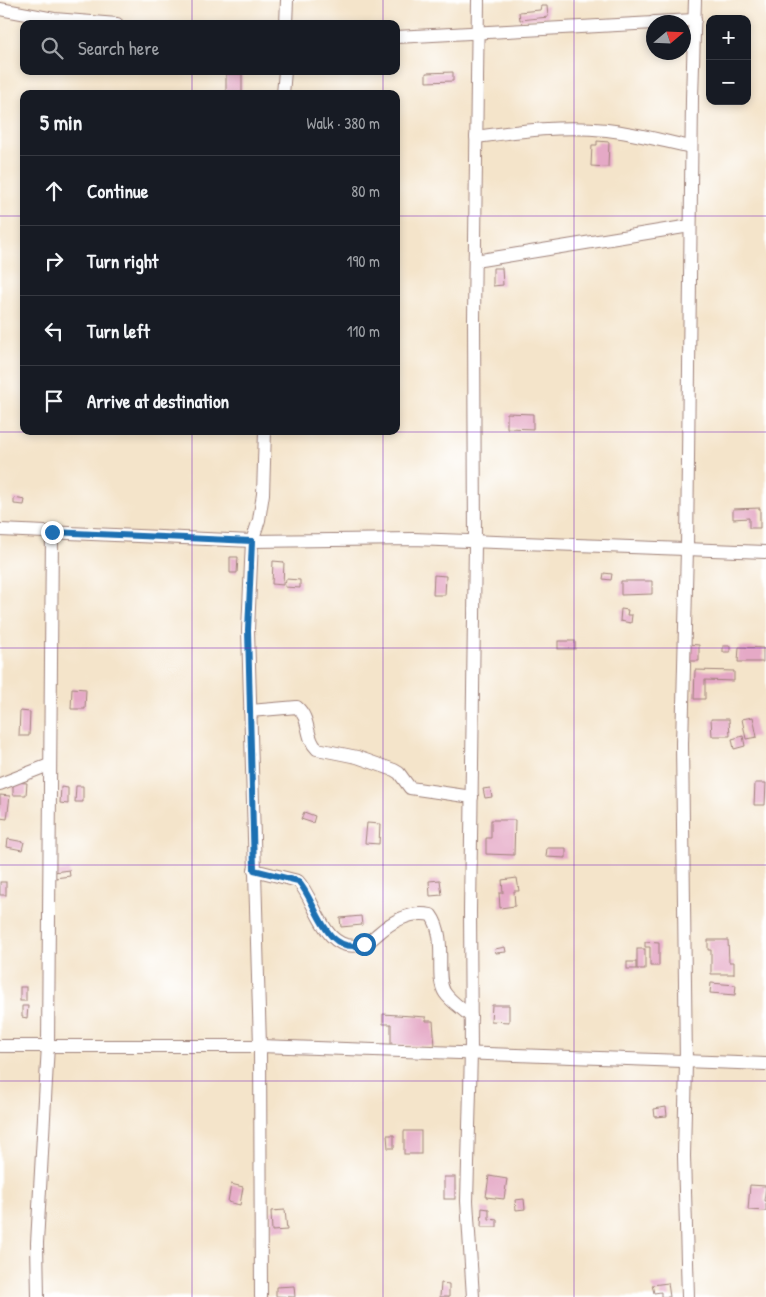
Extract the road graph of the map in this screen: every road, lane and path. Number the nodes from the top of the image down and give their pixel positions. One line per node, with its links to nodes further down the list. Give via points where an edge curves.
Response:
1 (287, 0): 6 (street)
2 (478, 0): 10 (street)
3 (695, 0): 8 (street)
4 (0, 9): 5 (street)
5 (67, 20)
6 (286, 20)
7 (691, 20): 8 (street)
8 (695, 20): 15 (street)
9 (646, 23): 10 (street)
10 (477, 34): 11 (street); 14 (street)
11 (400, 37)
12 (285, 75): 13 (street)
13 (283, 90)
14 (476, 137): 15 (street, via 550,128 593,129 625,132); 17 (street)
15 (691, 147): 16 (street)
16 (690, 226): 17 (street); 23 (street)
17 (475, 261): 22 (street)
18 (265, 435): 21 (street, via 263,494)
19 (0, 530): 20 (street)
20 (52, 532): 21 (street); 26 (street)
21 (252, 541): 22 (street, via 413,539); 25 (street, via 248,588)
22 (476, 543): 23 (street); 28 (street)
23 (687, 549): 24 (street); 35 (street, via 682,744)
24 (766, 552)
25 (250, 711): 28 (street, via 297,707 306,717 311,741 317,749 357,757 394,770 410,788); 29 (street)
26 (49, 765): 27 (street); 31 (street)
27 (0, 784)
28 (472, 797): 30 (street)
29 (254, 870): 30 (street, via 298,881 322,924 330,934 348,945 364,944 406,917 419,913 431,916 438,929 444,992); 33 (street)
30 (471, 1017): 34 (street)
31 (48, 1045): 32 (street); 33 (street); 37 (street, via 37,1243)
32 (0, 1046)
33 (260, 1046): 34 (street); 38 (street)
34 (471, 1052): 35 (street); 39 (street, via 467,1201)
35 (686, 1062): 36 (street); 40 (street, via 684,1156)
36 (766, 1064)
37 (38, 1297)
38 (261, 1297)
39 (472, 1297)
40 (688, 1297)

